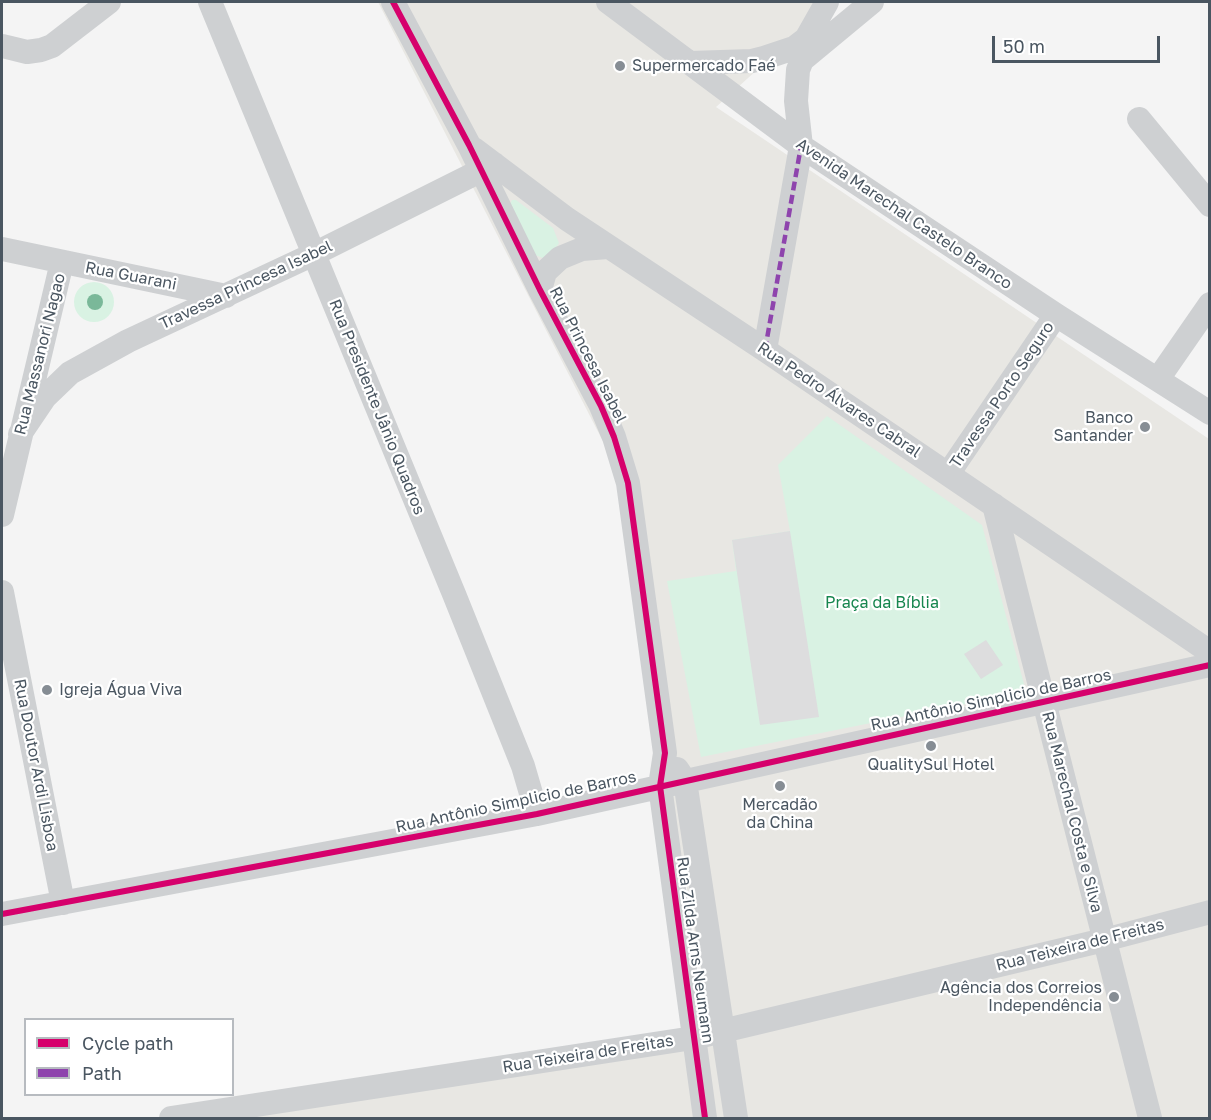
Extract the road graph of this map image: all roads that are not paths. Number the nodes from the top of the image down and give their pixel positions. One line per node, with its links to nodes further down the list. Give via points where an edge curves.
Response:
1 (109, 2): 9 (street, via 52,46 27,52)
2 (210, 2): 17 (street, Rua Presidente Jânio Quadros)
3 (393, 2): 13 (street, Rua Princesa Isabel, via 470,145)
4 (827, 2): 8 (street)
5 (849, 2): 8 (street)
6 (872, 2): 12 (street, via 802,60 795,82)
7 (617, 4): 10 (street, Avenida Marechal Castelo Branco)
8 (806, 41): 10 (street, via 752,61)
9 (2, 46)
10 (690, 63): 12 (street, Avenida Marechal Castelo Branco)
11 (1139, 119): 14 (street)
12 (801, 146): 22 (street, Avenida Marechal Castelo Branco); 23 (street)
13 (488, 168): 15 (street, Rua Pedro Álvares Cabral); 17 (street, Travessa Princesa Isabel); 19 (street, Rua Princesa Isabel)
14 (1209, 205)
15 (608, 247): 19 (street, via 582,249 560,258 545,272); 23 (street, Rua Pedro Álvares Cabral)
16 (2, 249): 18 (street, Rua Guarani)
17 (314, 254): 20 (street, Travessa Princesa Isabel); 37 (street, Rua Presidente Jânio Quadros, via 523,766)
18 (62, 262): 20 (street, Rua Guarani); 26 (street, Rua Massanori Nagao)
19 (540, 290): 34 (street, Rua Princesa Isabel, via 601,406 628,483)
20 (226, 296): 26 (street, Travessa Princesa Isabel, via 128,341 70,373 45,397)
21 (1209, 304): 24 (street)
22 (1056, 315): 24 (street, Avenida Marechal Castelo Branco); 27 (street, Travessa Porto Seguro)
23 (765, 350): 27 (street, Rua Pedro Álvares Cabral)
24 (1158, 379): 25 (street, Avenida Marechal Castelo Branco)
25 (1209, 413)
26 (20, 434): 29 (street, Rua Massanori Nagao)
27 (948, 474): 28 (street, Rua Pedro Álvares Cabral)
28 (994, 505): 31 (street, Rua Pedro Álvares Cabral); 33 (street, Rua Marechal Costa e Silva)
29 (2, 512)
30 (2, 592): 38 (street, Rua Doutor Ardi Lisboa)
31 (1209, 652)
32 (1209, 665): 33 (street, Rua Antônio Simplicio de Barros)
33 (1045, 702): 35 (street, Rua Antônio Simplicio de Barros); 41 (street, Rua Marechal Costa e Silva)
34 (665, 753): 35 (street, Rua Princesa Isabel); 36 (street, Rua Princesa Isabel)
35 (685, 781): 36 (street, Rua Antônio Simplicio de Barros); 42 (street, Rua Zilda Arns Neumann)
36 (660, 786): 37 (street, Rua Antônio Simplicio de Barros); 43 (street, Rua Zilda Arns Neumann)
37 (537, 814): 38 (street, Rua Antônio Simplicio de Barros)
38 (63, 903): 40 (street, Rua Antônio Simplicio de Barros)
39 (1209, 912): 41 (street, Rua Teixeira de Freitas)
40 (2, 914)
41 (1104, 940): 42 (street, Rua Teixeira de Freitas); 47 (street, Rua Marechal Costa e Silva)
42 (723, 1032): 43 (street, Rua Teixeira de Freitas); 46 (street, Rua Zilda Arns Neumann)
43 (693, 1038): 44 (street, Rua Teixeira de Freitas); 45 (street, Rua Zilda Arns Neumann)
44 (171, 1119)
45 (705, 1119)
46 (736, 1119)
47 (1150, 1119)

